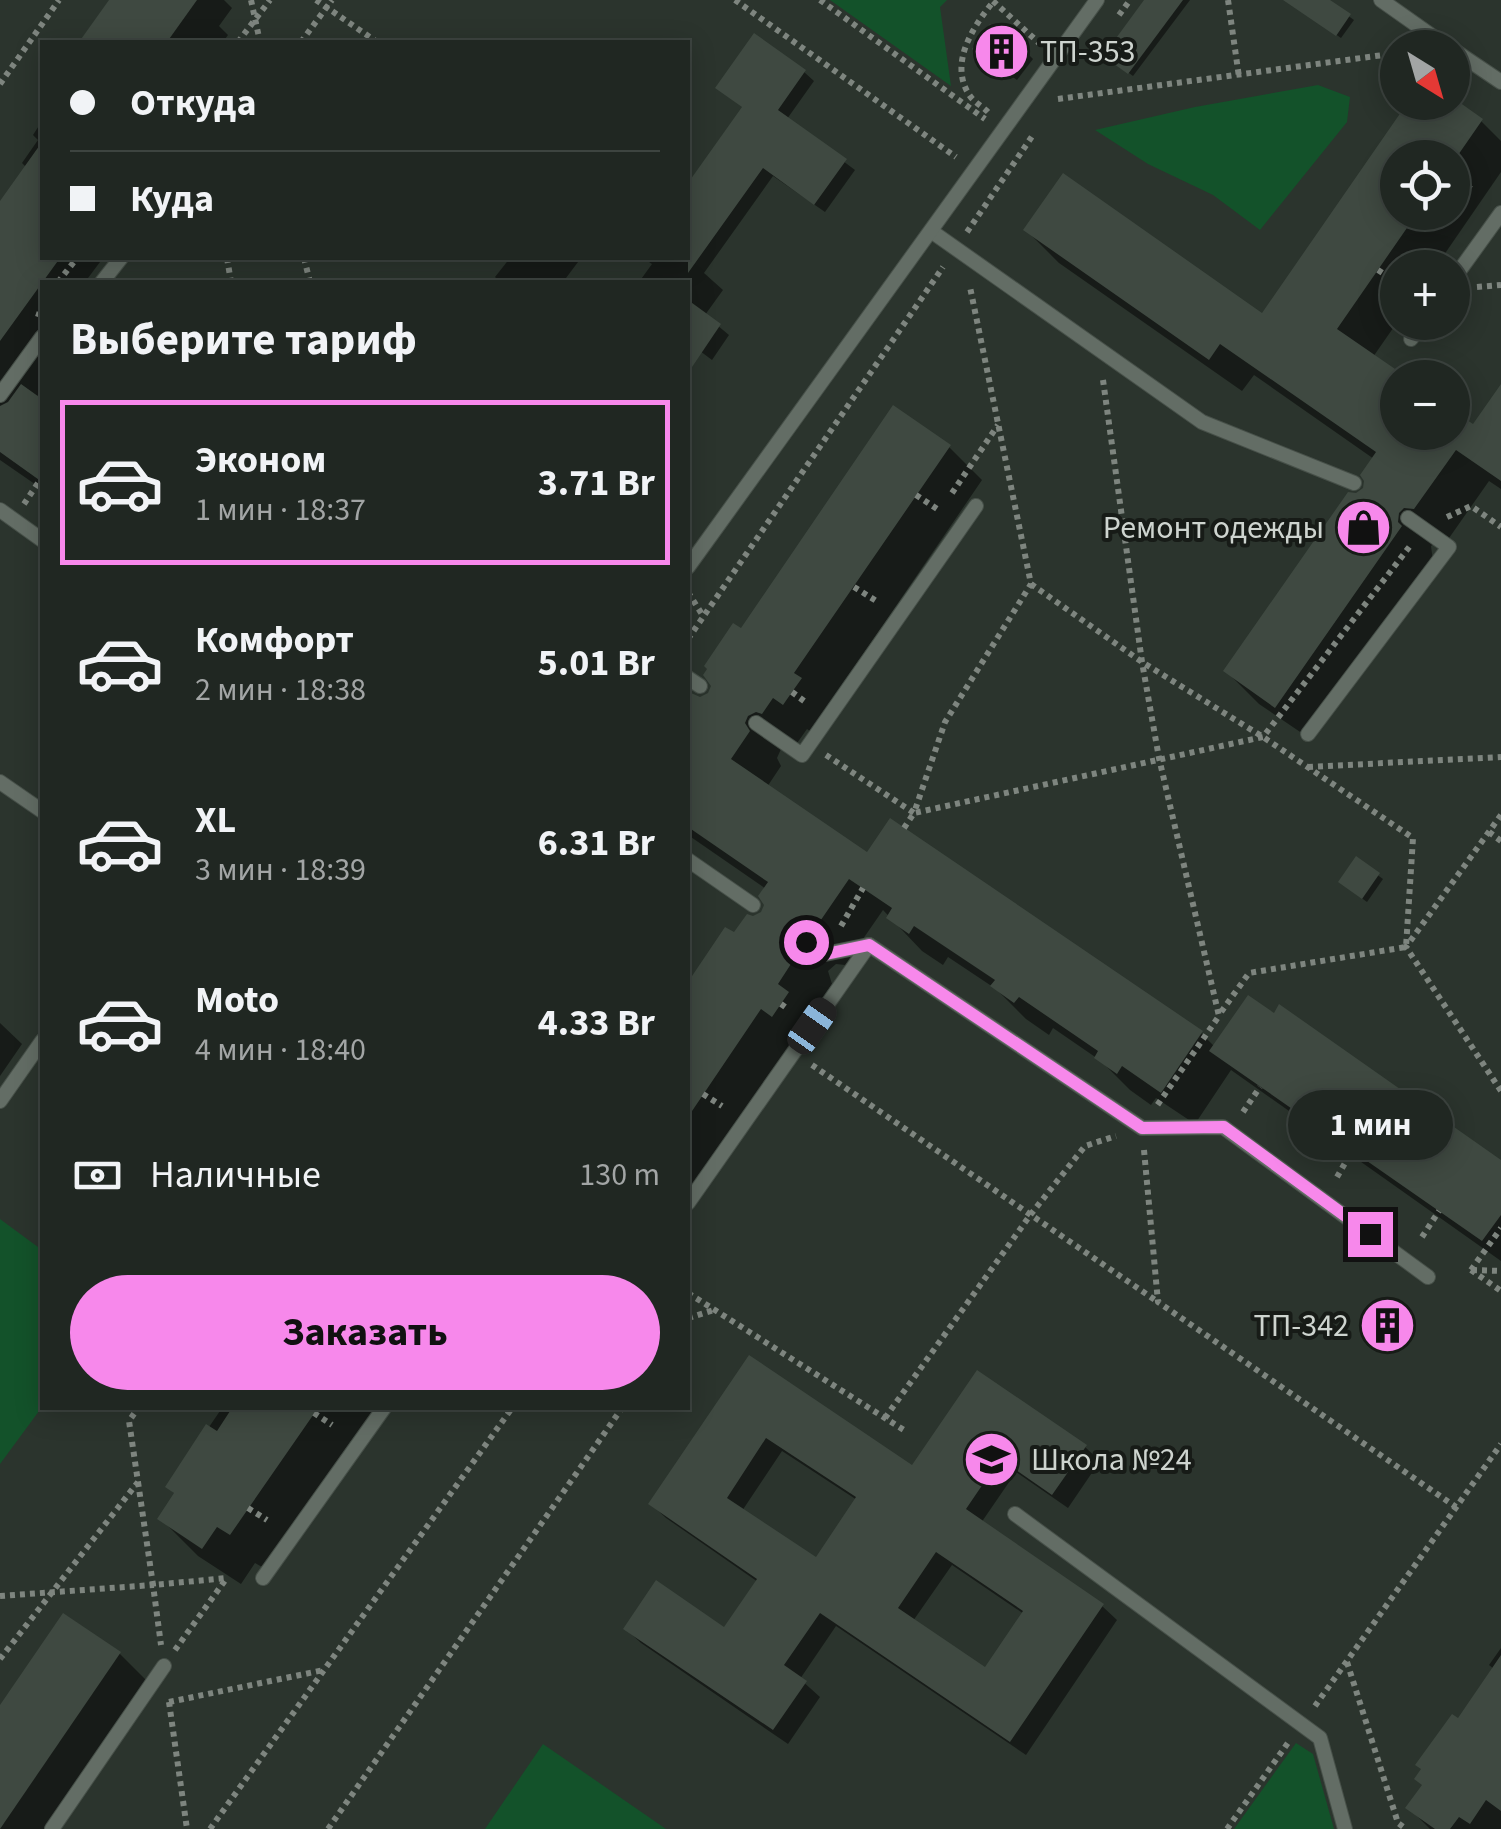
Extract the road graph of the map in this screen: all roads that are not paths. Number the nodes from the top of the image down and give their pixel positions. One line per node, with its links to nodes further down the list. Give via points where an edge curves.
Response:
1 (1097, 0): 7 (lane)
2 (1380, 0): 3 (lane)
3 (1424, 30)
4 (1470, 61): 5 (lane)
5 (1501, 82)
6 (1501, 212): 8 (lane)
7 (931, 231): 13 (lane, via 1202,422); 18 (lane)
8 (1470, 256)
9 (119, 260): 10 (lane)
10 (104, 280)
11 (40, 340): 12 (lane)
12 (0, 394)
13 (1354, 483)
14 (976, 506): 19 (lane, via 802,755)
15 (0, 510): 17 (lane)
16 (1408, 518): 20 (lane, via 1449,547)
17 (40, 539)
18 (690, 564)
19 (756, 722)
20 (1308, 734)
21 (0, 782): 22 (lane)
22 (40, 811)
23 (690, 861): 24 (lane)
24 (753, 905)
25 (806, 942): 26 (lane, via 826,954)
26 (869, 945): 29 (lane); 30 (lane, via 1142,1128 1224,1127)
27 (40, 1044): 28 (lane)
28 (0, 1101)
29 (690, 1200)
30 (1428, 1277)
31 (383, 1410): 33 (lane)
32 (1015, 1514): 36 (lane, via 1320,1738)
33 (263, 1578)
34 (164, 1666): 35 (lane)
35 (52, 1829)
36 (1346, 1829)

